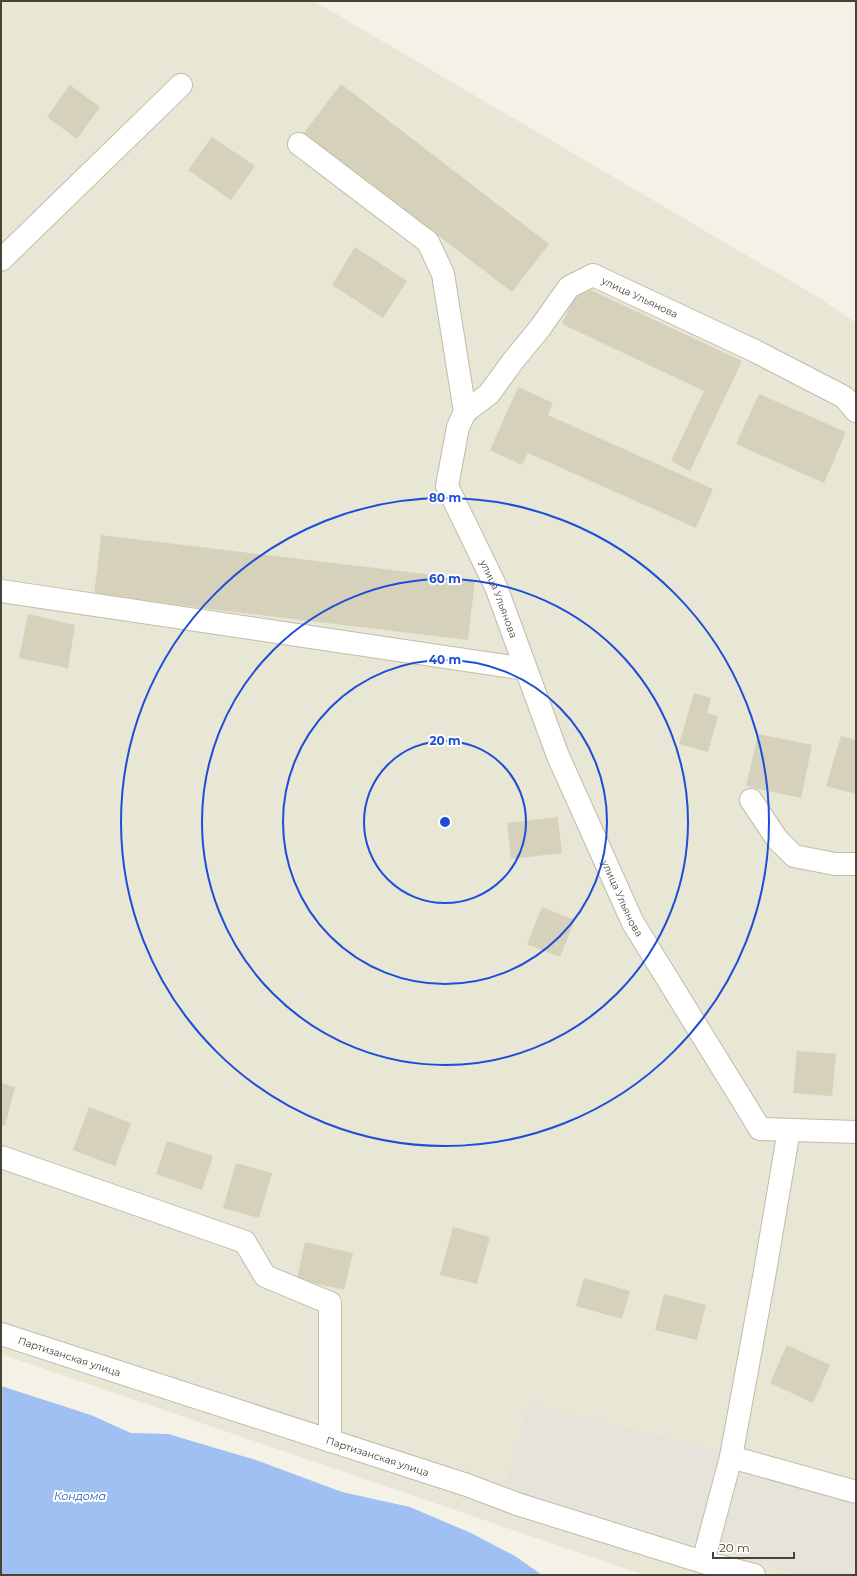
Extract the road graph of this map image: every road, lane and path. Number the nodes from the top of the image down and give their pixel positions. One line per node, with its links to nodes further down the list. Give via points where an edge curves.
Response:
1 (181, 85): 3 (street)
2 (299, 144): 5 (street, via 428,242 443,274)
3 (1, 260)
4 (856, 410): 5 (street, улица Ульянова, via 844,397 593,275 569,287 490,394)
5 (465, 412): 7 (street, улица Ульянова, via 458,427 447,486 496,587)
6 (1, 590): 7 (street)
7 (526, 669): 10 (street, улица Ульянова, via 558,756 633,923 760,1129)
8 (751, 800): 9 (street, via 777,839 794,856 835,864)
9 (856, 864)
10 (789, 1130): 11 (street, улица Ульянова); 15 (street)
11 (856, 1132)
12 (1, 1157): 14 (street, via 245,1242 264,1276 330,1303)
13 (1, 1334): 14 (street, Партизанская улица)
14 (330, 1441): 17 (street, Партизанская улица, via 467,1485 517,1504)
15 (731, 1457): 16 (street); 17 (street)
16 (856, 1492)
17 (703, 1562): 18 (street, Партизанская улица)
18 (754, 1575)

